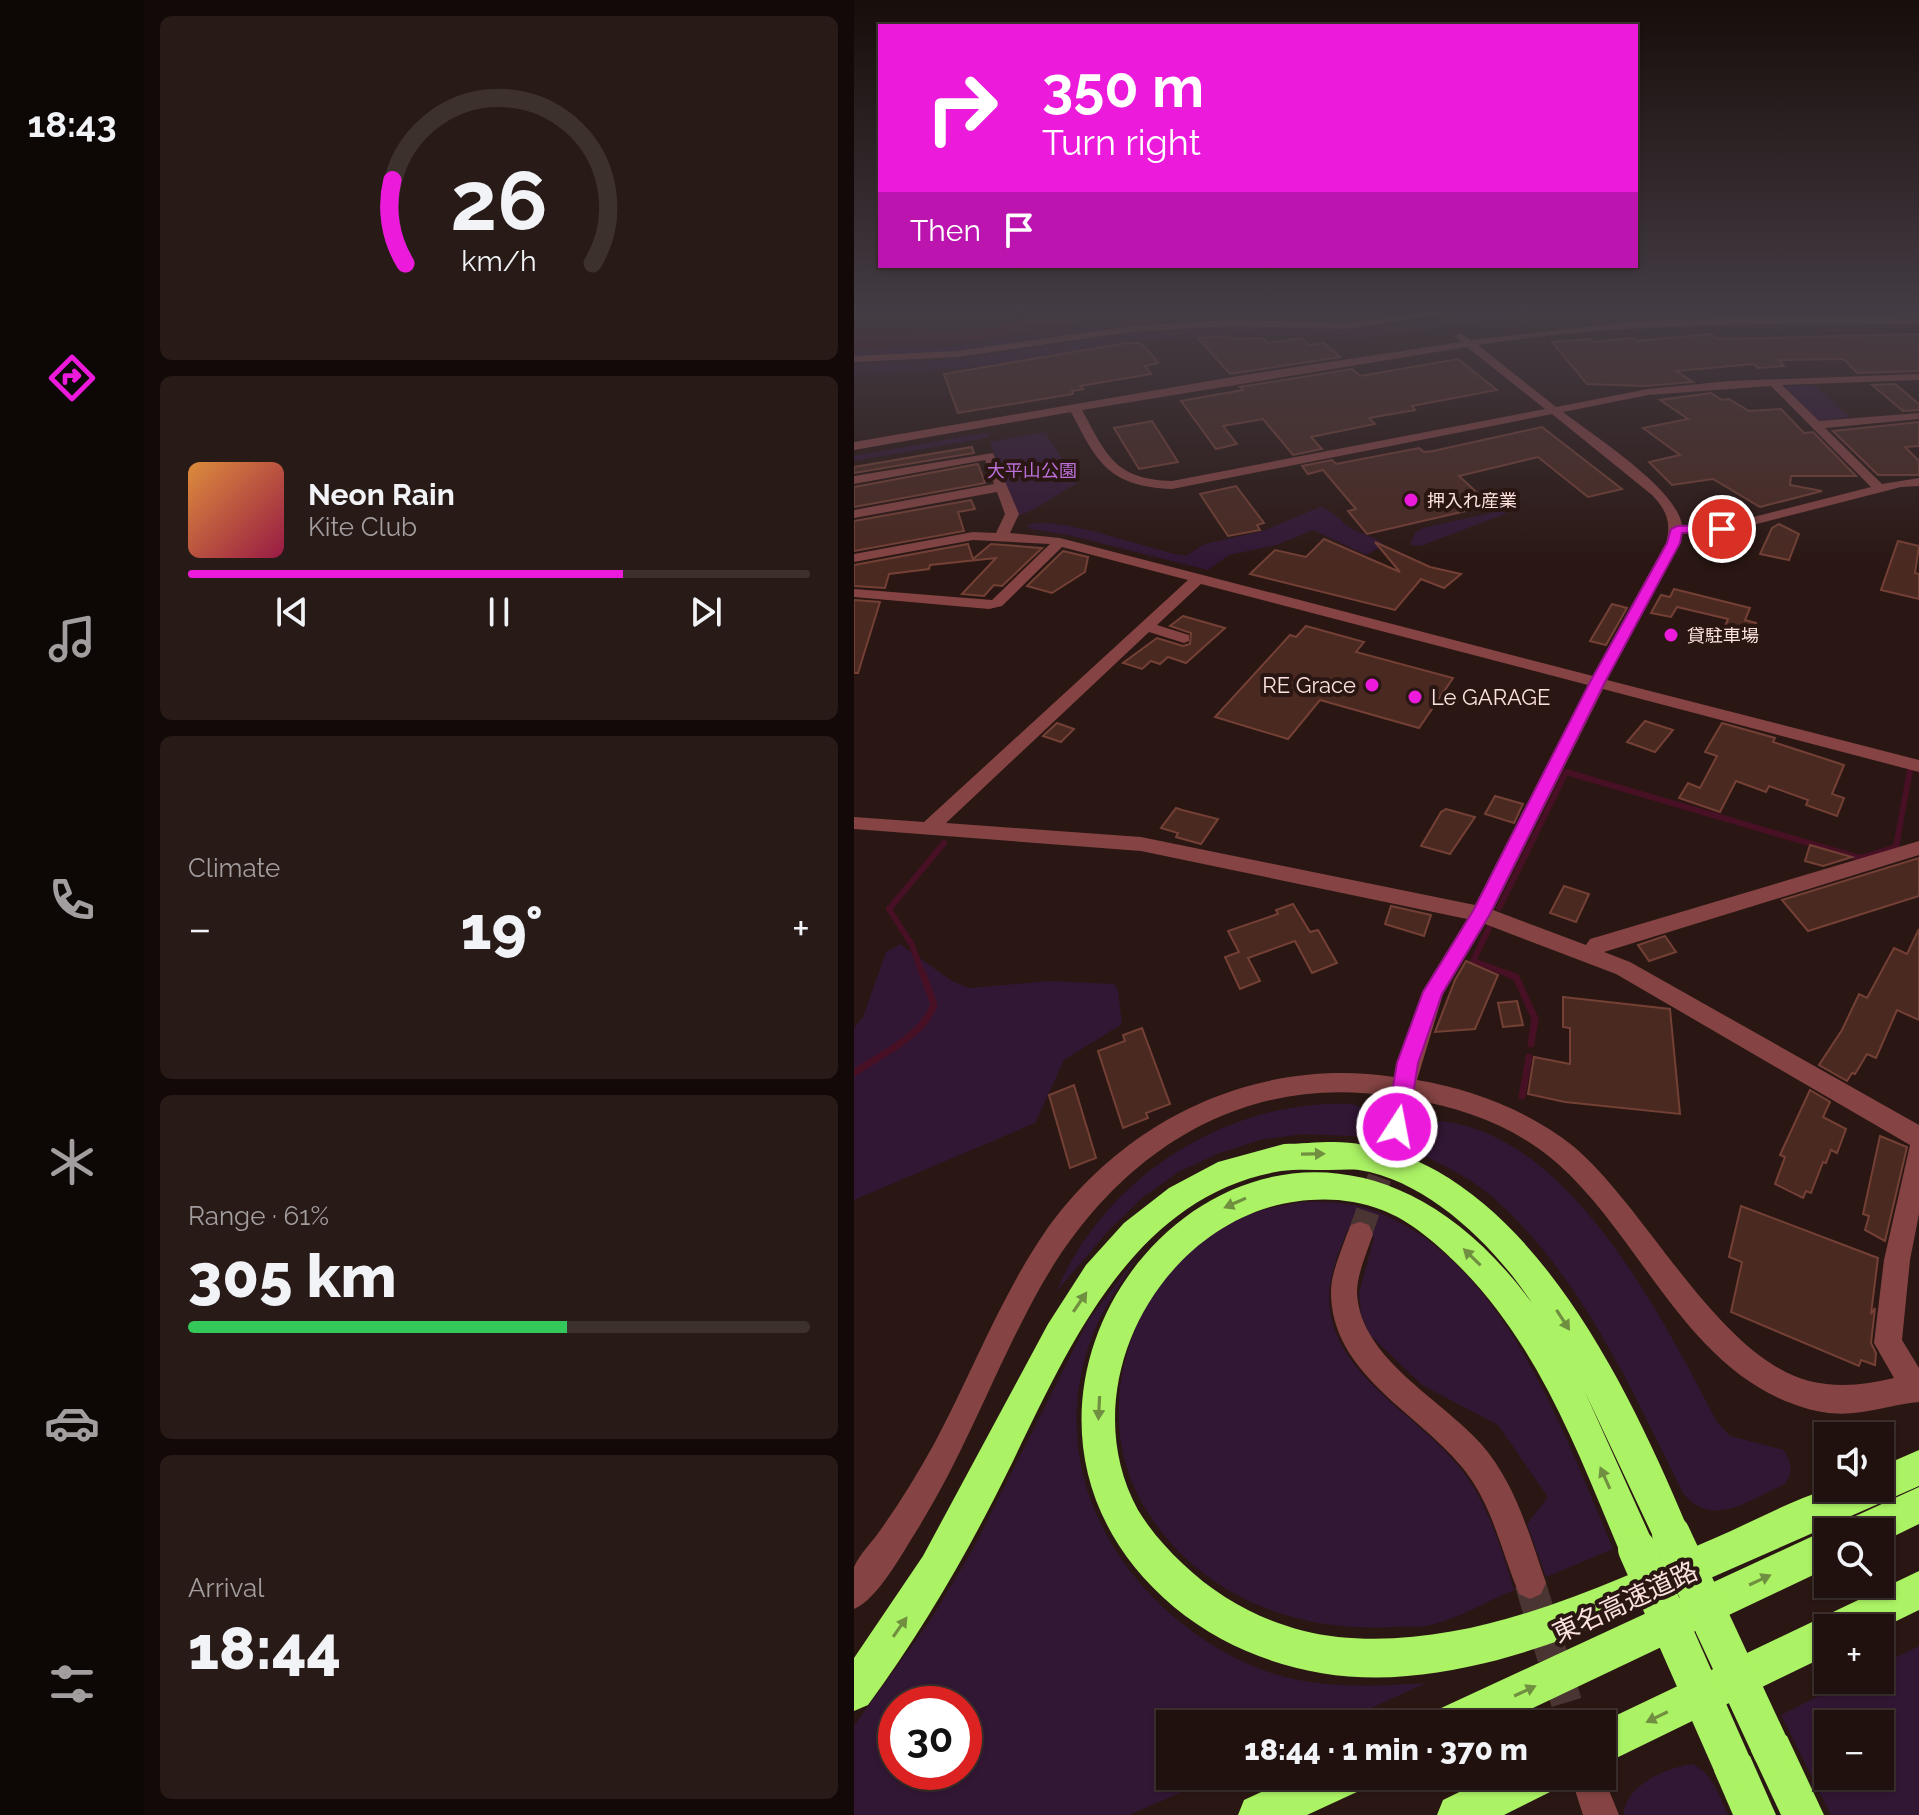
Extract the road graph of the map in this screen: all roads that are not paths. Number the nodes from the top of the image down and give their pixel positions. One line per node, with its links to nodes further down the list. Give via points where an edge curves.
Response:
1 (1115, 397): 10 (street)
2 (1139, 397): 6 (street)
3 (1534, 397): 7 (street)
4 (1631, 397): 7 (street)
5 (1787, 397): 9 (street)
6 (1075, 408): 7 (street, via 1112,471 1126,480 1160,485); 11 (street)
7 (1552, 411): 17 (street, via 1664,499)
8 (1919, 416): 9 (street)
9 (1814, 425): 15 (street)
10 (854, 440)
11 (854, 446)
12 (854, 480): 14 (street, via 989,456)
13 (1919, 482): 15 (street)
14 (1001, 487): 16 (street); 18 (street, via 1012,514)
15 (1879, 488): 17 (street, via 1722,529)
16 (854, 514)
17 (1677, 529): 25 (street)
18 (1002, 535): 19 (street); 20 (street)
19 (1060, 542): 21 (street); 22 (street, via 989,605)
20 (854, 558)
21 (1199, 578): 23 (street); 25 (street)
22 (854, 593)
23 (1147, 627): 24 (street); 28 (street)
24 (1184, 638)
25 (1598, 682): 26 (street); 30 (street)
26 (1919, 766)
27 (854, 823): 28 (street)
28 (928, 829): 30 (street, via 1141,844)
29 (1919, 848): 31 (street, via 1597,945)
30 (1481, 914): 31 (street); 32 (street, via 1425,1008)
31 (1592, 954): 34 (street)
32 (1405, 1088): 33 (street); 37 (street, via 1485,1107 1552,1144 1582,1170 1719,1339 1751,1368 1789,1389 1829,1401 1869,1403); 47 (street, via 1333,1081 1262,1090 1192,1116 1128,1158 1072,1218 1044,1258 915,1507)
33 (1397, 1127)
34 (1919, 1138)
35 (1919, 1152): 37 (street, via 1897,1260 1888,1343)
36 (1360, 1234): 45 (street, via 1344,1293 1358,1344 1473,1457 1500,1500)
37 (1918, 1388)
38 (1919, 1468): 39 (highway)
39 (1894, 1479)
40 (1841, 1502): 43 (highway, one-way to 40, via 1508,1298 1474,1259 1399,1202 1337,1185 1304,1185 1240,1200 1181,1235 1152,1265 1111,1339 1100,1382 1098,1427 1105,1472 1121,1516 1154,1562 1196,1601 1246,1632 1302,1651 1361,1658 1433,1653 1504,1640 1572,1619)
41 (1919, 1505): 42 (highway)
42 (1892, 1518)
43 (1654, 1542): 50 (highway, one-way to 43, via 955,1540 1049,1355 1098,1276 1157,1213 1191,1189 1264,1160 1315,1154 1378,1160 1448,1191 1479,1215 1534,1278 1584,1354); 57 (highway, bridge); 58 (highway, bridge)
44 (1814, 1555): 51 (highway, 東名高速道路, one-way to 44)
45 (1530, 1583)
46 (1919, 1590): 48 (highway)
47 (854, 1593)
48 (1869, 1614)
49 (1814, 1641): 52 (highway, one-way to 52)
50 (854, 1691)
51 (1484, 1710)
52 (1616, 1737)
53 (1313, 1790): 55 (highway)
54 (1509, 1790): 56 (highway)
55 (1259, 1815)
56 (1458, 1815)
57 (1755, 1815)
58 (1803, 1815)

